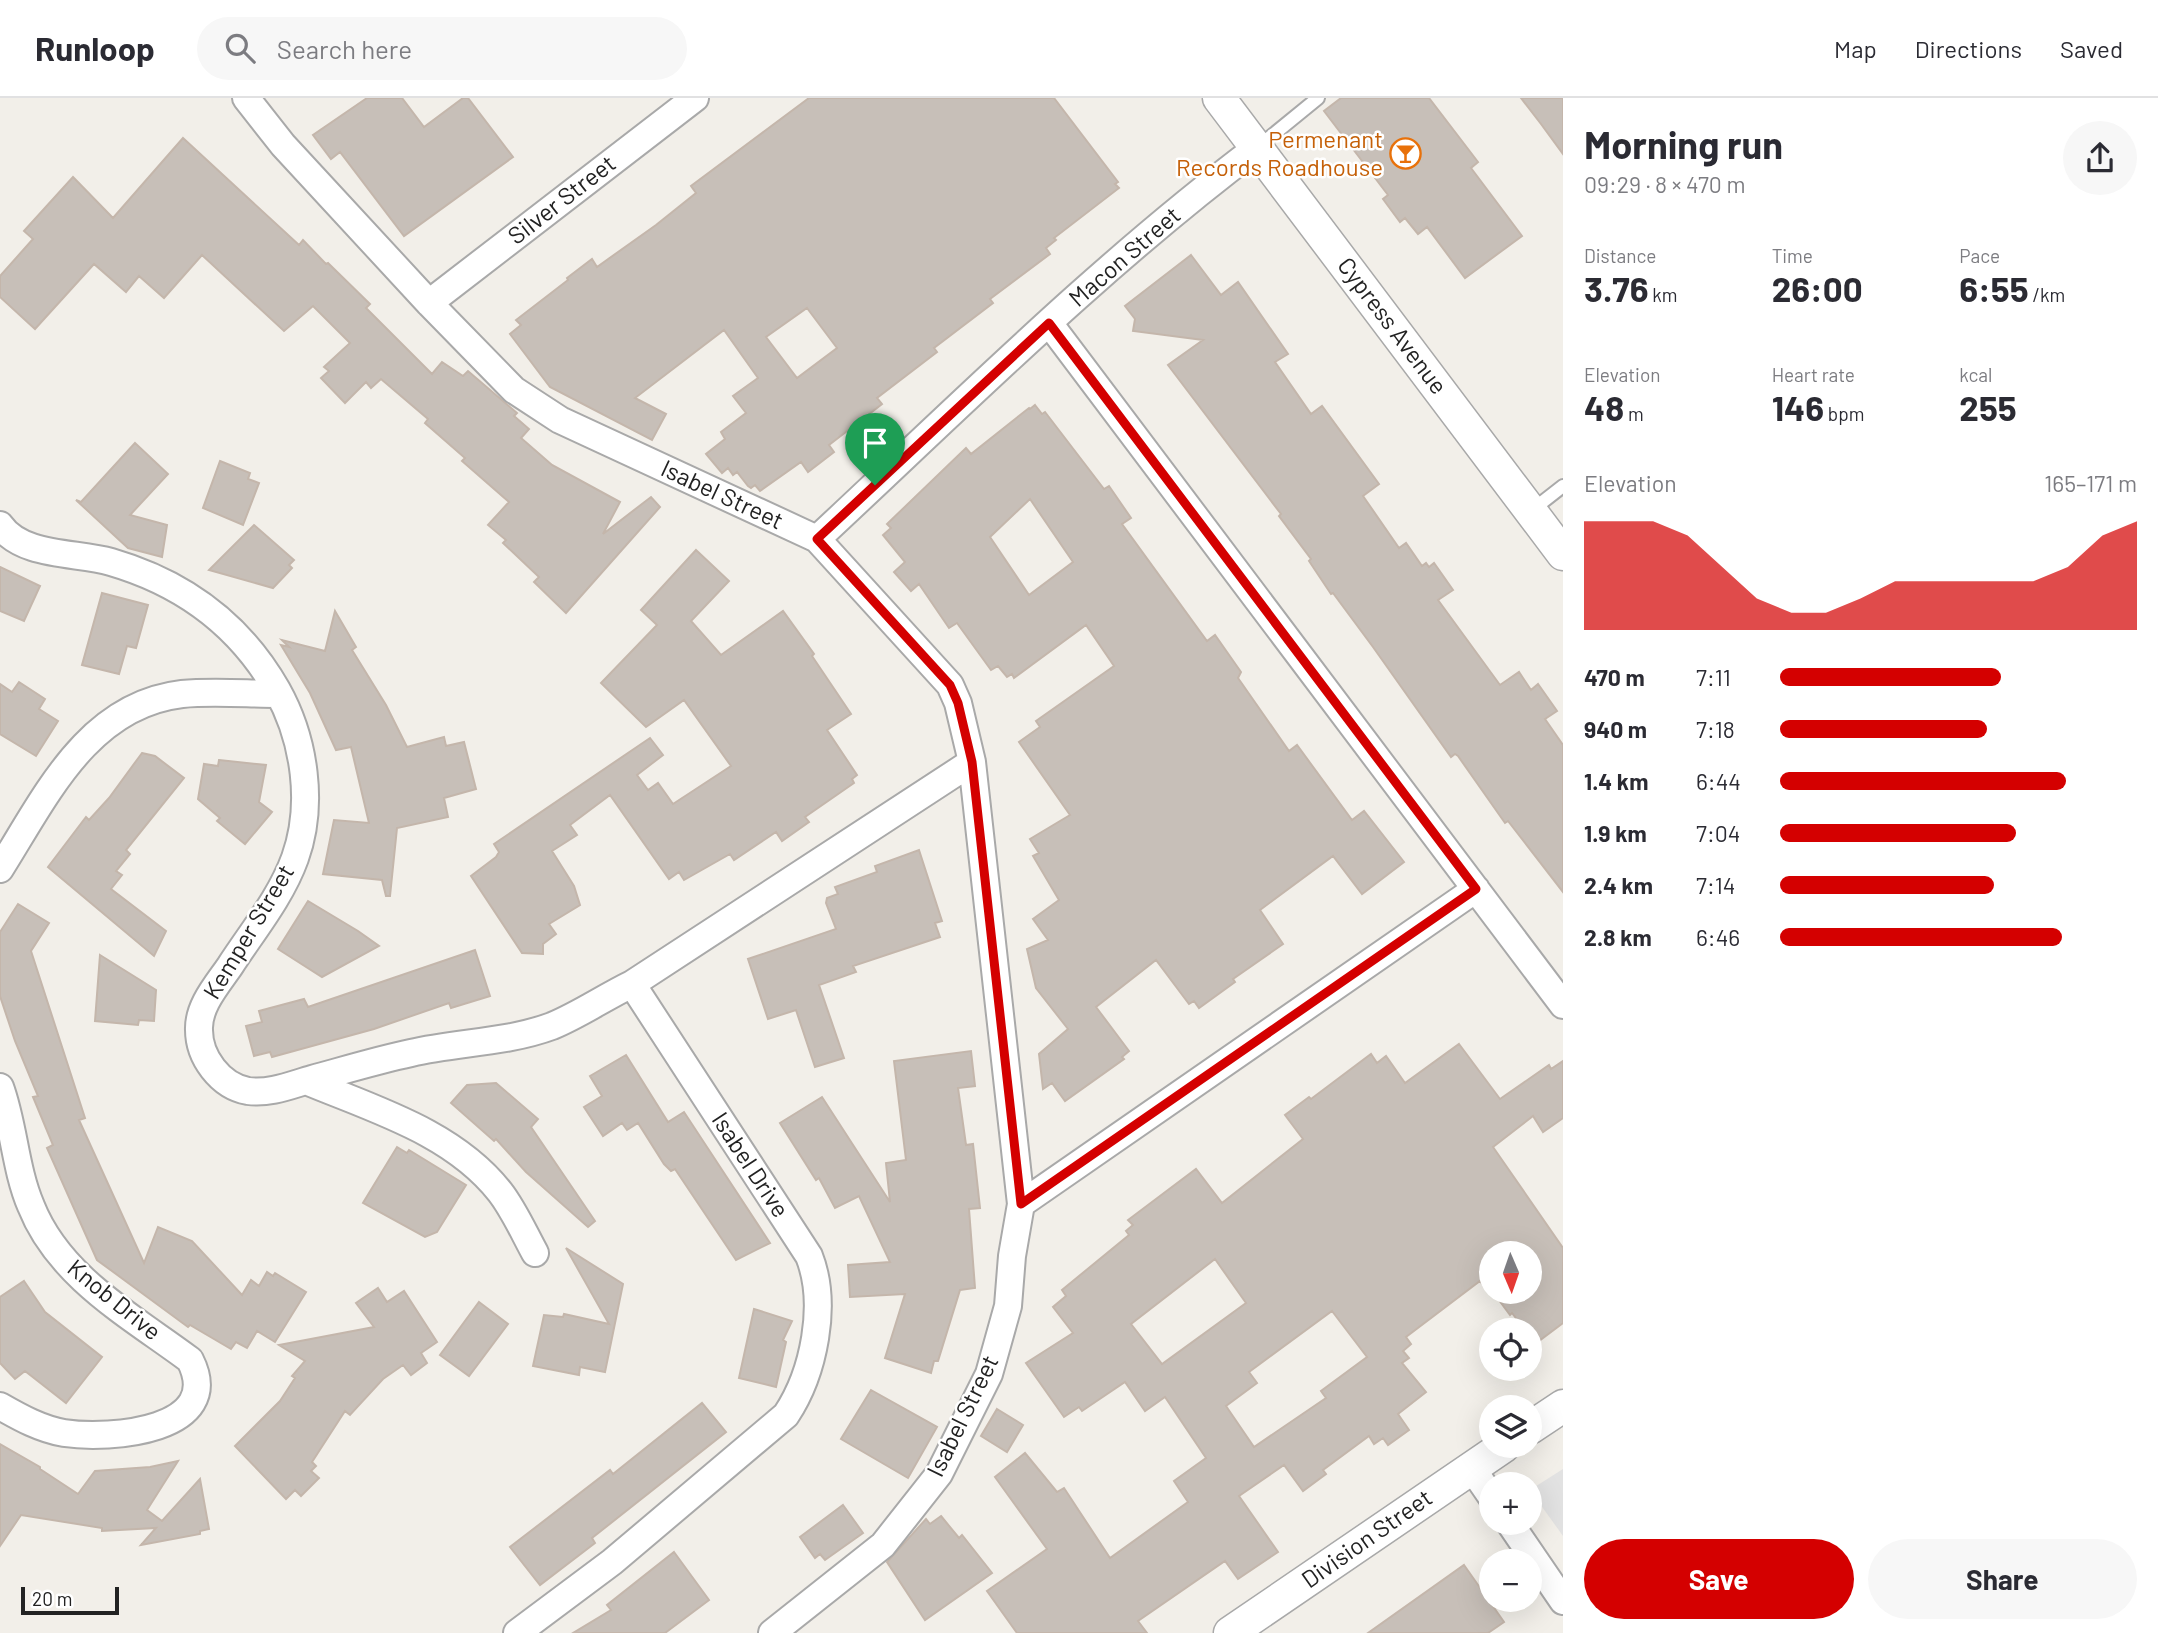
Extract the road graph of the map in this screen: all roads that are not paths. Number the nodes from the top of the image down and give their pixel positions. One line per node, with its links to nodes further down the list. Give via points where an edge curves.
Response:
1 (246, 98): 6 (street, Isabel Street, via 283,145)
2 (695, 98): 6 (street, Silver Street)
3 (1219, 98): 5 (street, Cypress Avenue)
4 (1318, 98): 5 (lane, Macon Street)
5 (1258, 147): 7 (street, Macon Street, via 1199,192); 9 (street, Cypress Avenue)
6 (429, 303): 11 (street, Isabel Street, via 514,390 560,420)
7 (1049, 323): 11 (street, Macon Street); 16 (street)
8 (1563, 486): 9 (lane)
9 (1530, 511): 12 (street, Cypress Avenue)
10 (0, 525): 13 (street, Kemper Street, via 27,546 108,561 155,577 194,598 229,626 260,662)
11 (817, 539): 14 (street, Isabel Street, via 950,685)
12 (1563, 554)
13 (279, 694): 15 (street, via 181,694 143,704 113,720 88,739 66,765); 19 (street, Kemper Street, via 296,738 305,781 304,823 295,859 204,1006 199,1028 202,1051 212,1069 227,1082 247,1090 272,1091)
14 (972, 762): 17 (street); 21 (street, Isabel Street)
15 (0, 869)
16 (1476, 889): 18 (street); 21 (street)
17 (632, 984): 19 (street, Kemper Street, via 555,1024 513,1038 411,1052); 31 (street, Isabel Drive, via 809,1256 819,1311 801,1394 786,1415 612,1562)
18 (1563, 1005)
19 (306, 1081): 22 (street, via 430,1133 472,1164 500,1192)
20 (0, 1087): 23 (street, Knob Drive, via 29,1204 45,1237 86,1282 190,1360 198,1375 198,1392 190,1408 176,1418 133,1431 63,1433 30,1423)
21 (1021, 1204): 32 (street, Isabel Street, via 1008,1307 989,1374 939,1474 883,1545)
22 (535, 1253)
23 (0, 1406)
24 (1563, 1406): 25 (street)
25 (1542, 1420)
26 (1485, 1458): 27 (street, Division Street)
27 (1471, 1467): 28 (street); 33 (street, Division Street)
28 (1479, 1479)
29 (1519, 1535): 30 (street)
30 (1558, 1584)
31 (517, 1633)
32 (772, 1633)
33 (1230, 1633)

